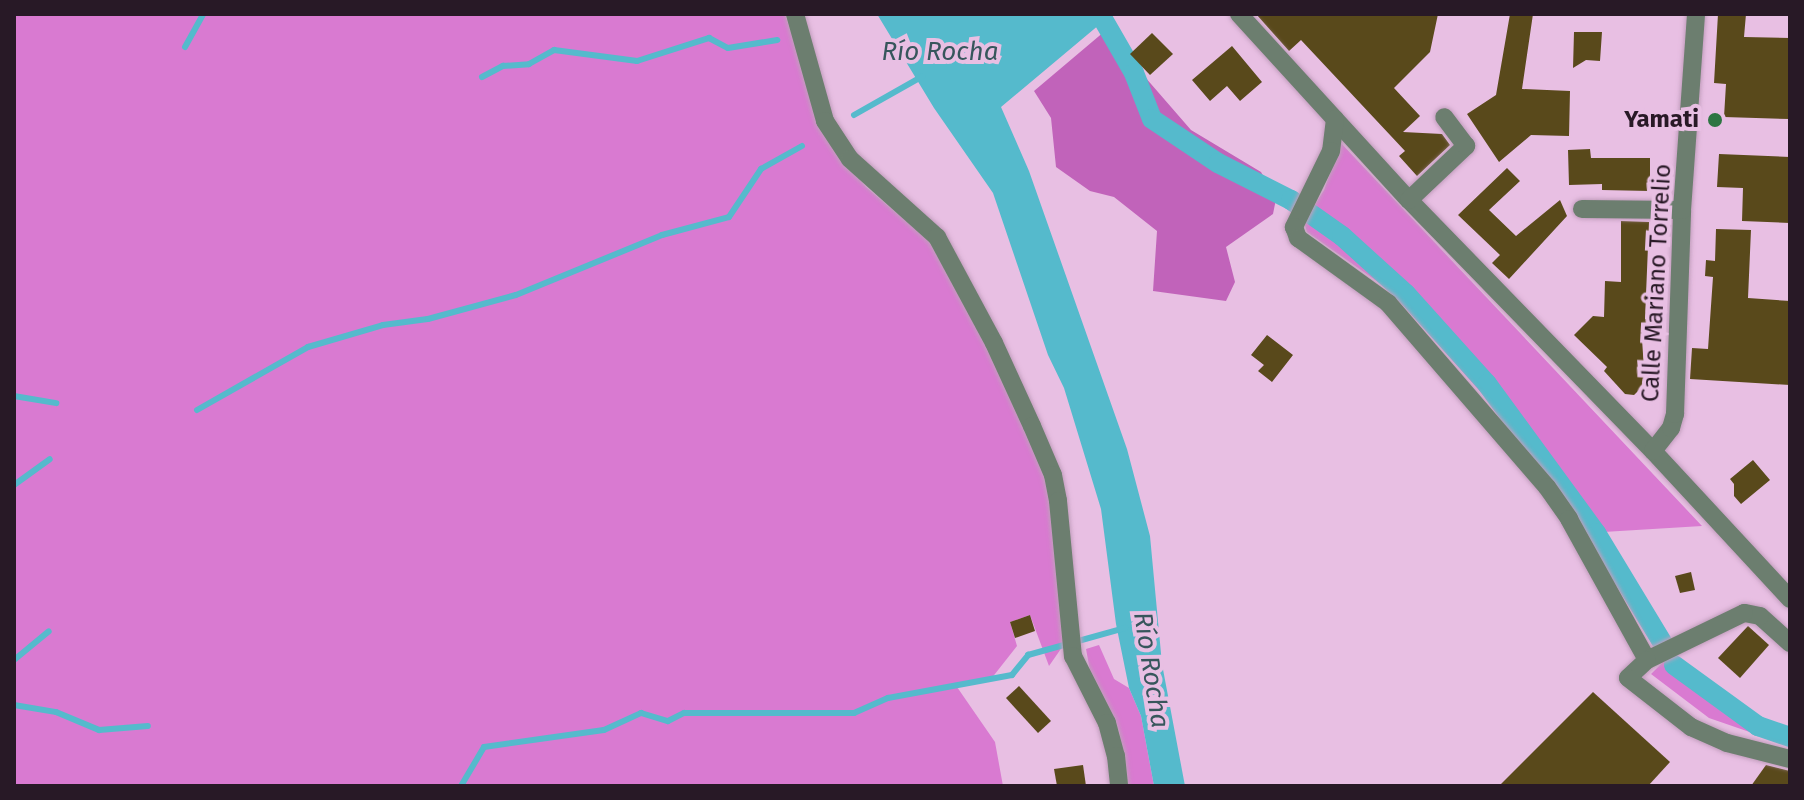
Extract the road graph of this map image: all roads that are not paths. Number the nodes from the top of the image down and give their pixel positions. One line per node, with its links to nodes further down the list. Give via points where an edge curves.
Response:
1 (795, 14): 14 (street, via 825,121 850,159 937,237 994,343 1053,475 1073,656 1107,723)
2 (1239, 14): 5 (street)
3 (1696, 14): 8 (street, Calle Mariano Torrelio)
4 (1444, 117): 6 (street, via 1466,146)
5 (1335, 119): 6 (street); 12 (street, via 1331,151 1294,227 1298,238 1388,303 1547,487)
6 (1409, 200): 9 (street)
7 (1582, 209): 8 (street)
8 (1682, 210): 9 (street, Calle Mariano Torrelio, via 1675,414)
9 (1653, 451): 10 (street)
10 (1790, 599)
11 (1790, 643): 12 (street, via 1760,616 1744,613)
12 (1647, 660): 13 (street, via 1628,678 1691,727 1727,743)
13 (1790, 759)
14 (1119, 786)

